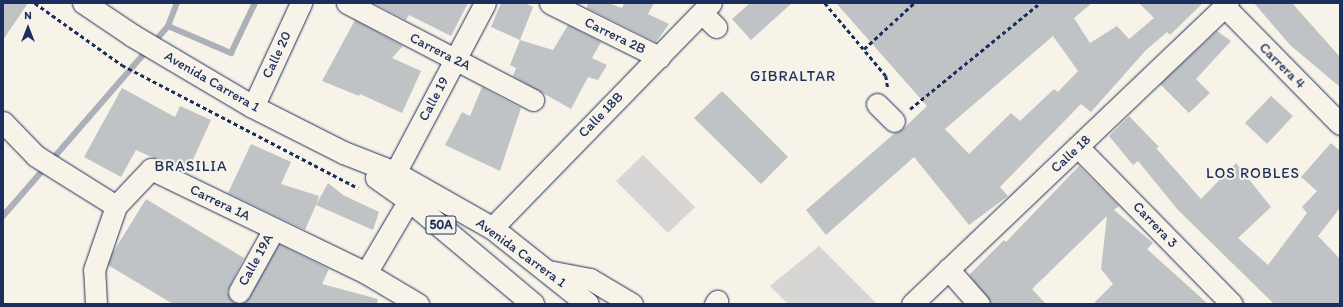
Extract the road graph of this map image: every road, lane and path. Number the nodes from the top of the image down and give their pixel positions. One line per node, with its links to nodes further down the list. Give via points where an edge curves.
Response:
1 (35, 3): 24 (path, via 122,65)
2 (84, 3): 17 (main road, Avenida Carrera 1 / 50A, via 133,36)
3 (301, 3): 17 (street, Calle 20)
4 (347, 3): 14 (street, Carrera 2A)
5 (485, 3): 14 (street, Calle 19)
6 (550, 3): 13 (street, Carrera 2B)
7 (825, 3): 12 (path)
8 (914, 3): 12 (path)
9 (1040, 3): 18 (path)
10 (1226, 5): 20 (street, Carrera 4); 21 (street, Calle 18)
11 (710, 14): 13 (street, Calle 18B)
12 (864, 49): 16 (path, via 886,76 889,84 887,92)
13 (659, 57): 27 (street, Calle 18B)
14 (455, 60): 15 (street, Carrera 2A); 23 (street, Calle 19)
15 (533, 100)
16 (876, 104): 18 (street)
17 (253, 106): 22 (main road, Avenida Carrera 1 / 50A)
18 (894, 121)
19 (3, 122): 26 (street, via 36,156)
20 (1340, 124)
21 (1078, 147): 30 (street, Calle 18); 42 (street, Carrera 3)
22 (344, 153): 23 (main road, Avenida Carrera 1 / 50A); 25 (main road, Avenida Carrera 1 / 50A)
23 (395, 173): 27 (main road, Avenida Carrera 1 / 50A)
24 (363, 190)
25 (409, 200): 29 (main road, Avenida Carrera 1 / 50A); 32 (street)
26 (116, 206): 28 (street, Carrera 1A, via 151,169); 35 (street, via 94,270)
27 (492, 228): 31 (main road, Avenida Carrera 1 / 50A)
28 (274, 229): 32 (street, Carrera 1A); 33 (street, Calle 19A)
29 (492, 267): 31 (main road); 37 (main road, Avenida Carrera 1 / 50A)
30 (948, 269): 40 (street, Calle 18); 41 (street)
31 (548, 271): 38 (main road, Avenida Carrera 1 / 50A); 39 (street, via 590,279)
32 (366, 273): 34 (street, Carrera 1A)
33 (239, 292)
34 (393, 298): 36 (street, Carrera 1A)
35 (96, 304)
36 (418, 304)
37 (533, 304)
38 (588, 304)
39 (632, 304)
40 (912, 304)
41 (979, 304)
42 (1232, 304)

